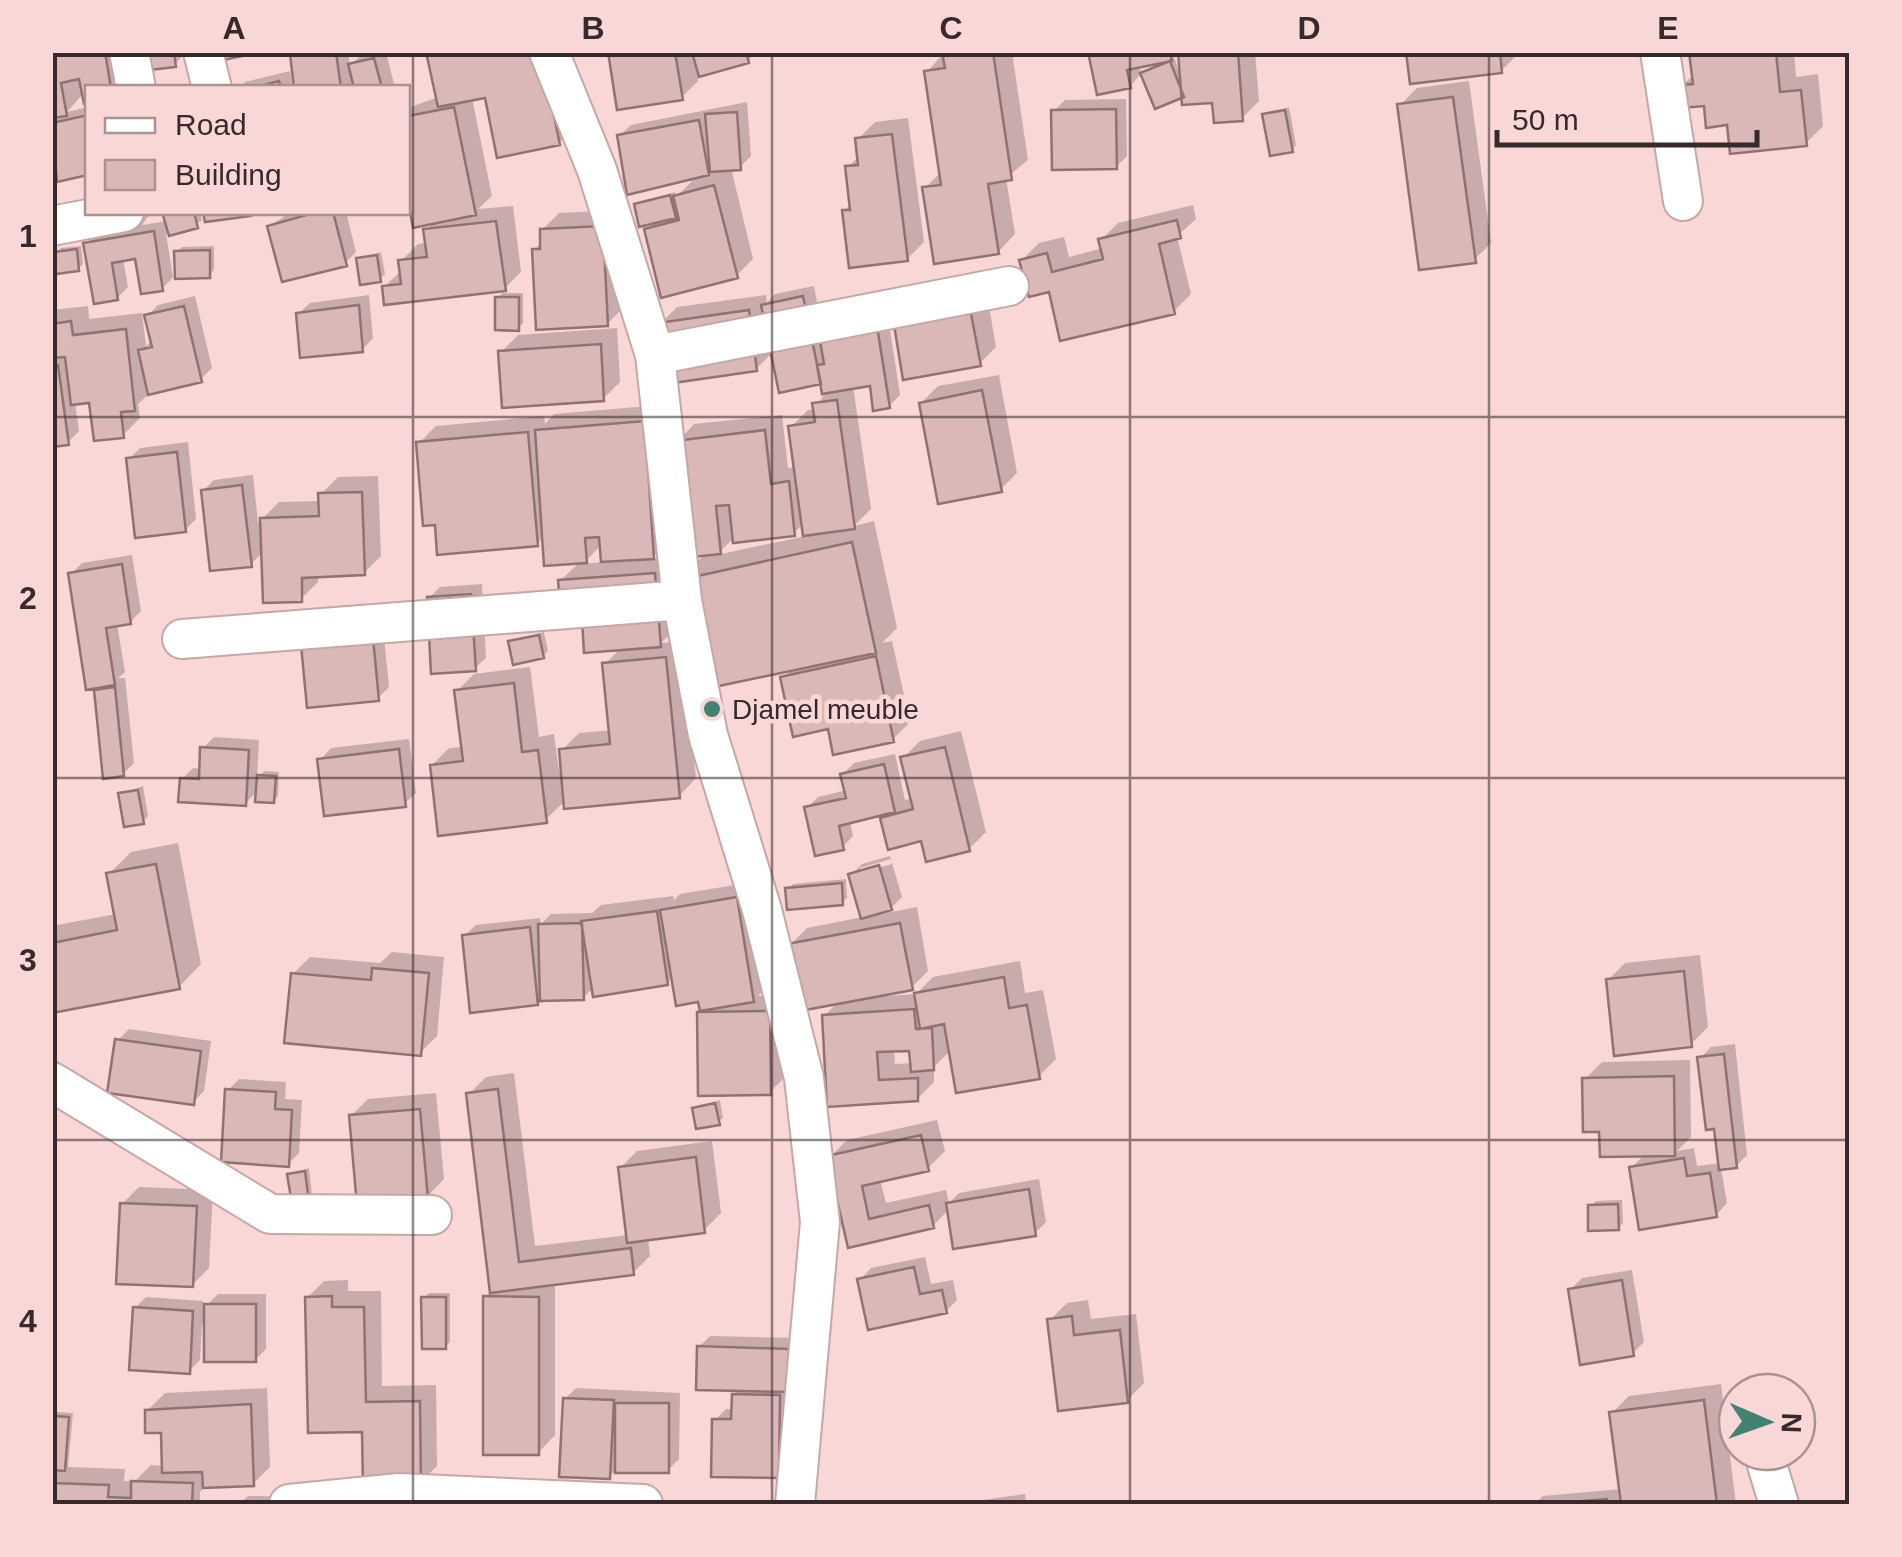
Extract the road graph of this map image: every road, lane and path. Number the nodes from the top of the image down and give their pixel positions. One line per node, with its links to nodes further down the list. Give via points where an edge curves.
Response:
1 (129, 52): 5 (street)
2 (204, 52): 6 (street)
3 (548, 52): 11 (street, via 597,170)
4 (1660, 52): 7 (street)
5 (135, 85)
6 (211, 85)
7 (1683, 201)
8 (109, 215): 9 (street)
9 (52, 226)
10 (1009, 286): 11 (street)
11 (655, 355): 12 (street)
12 (682, 600): 13 (street); 19 (street, via 708,734 804,1078 820,1222)
13 (182, 639)
14 (52, 1082): 15 (street, via 270,1214)
15 (432, 1215)
16 (1769, 1472): 20 (street)
17 (289, 1504): 18 (street, via 399,1494)
18 (643, 1504)
19 (794, 1504)
20 (1779, 1504)

